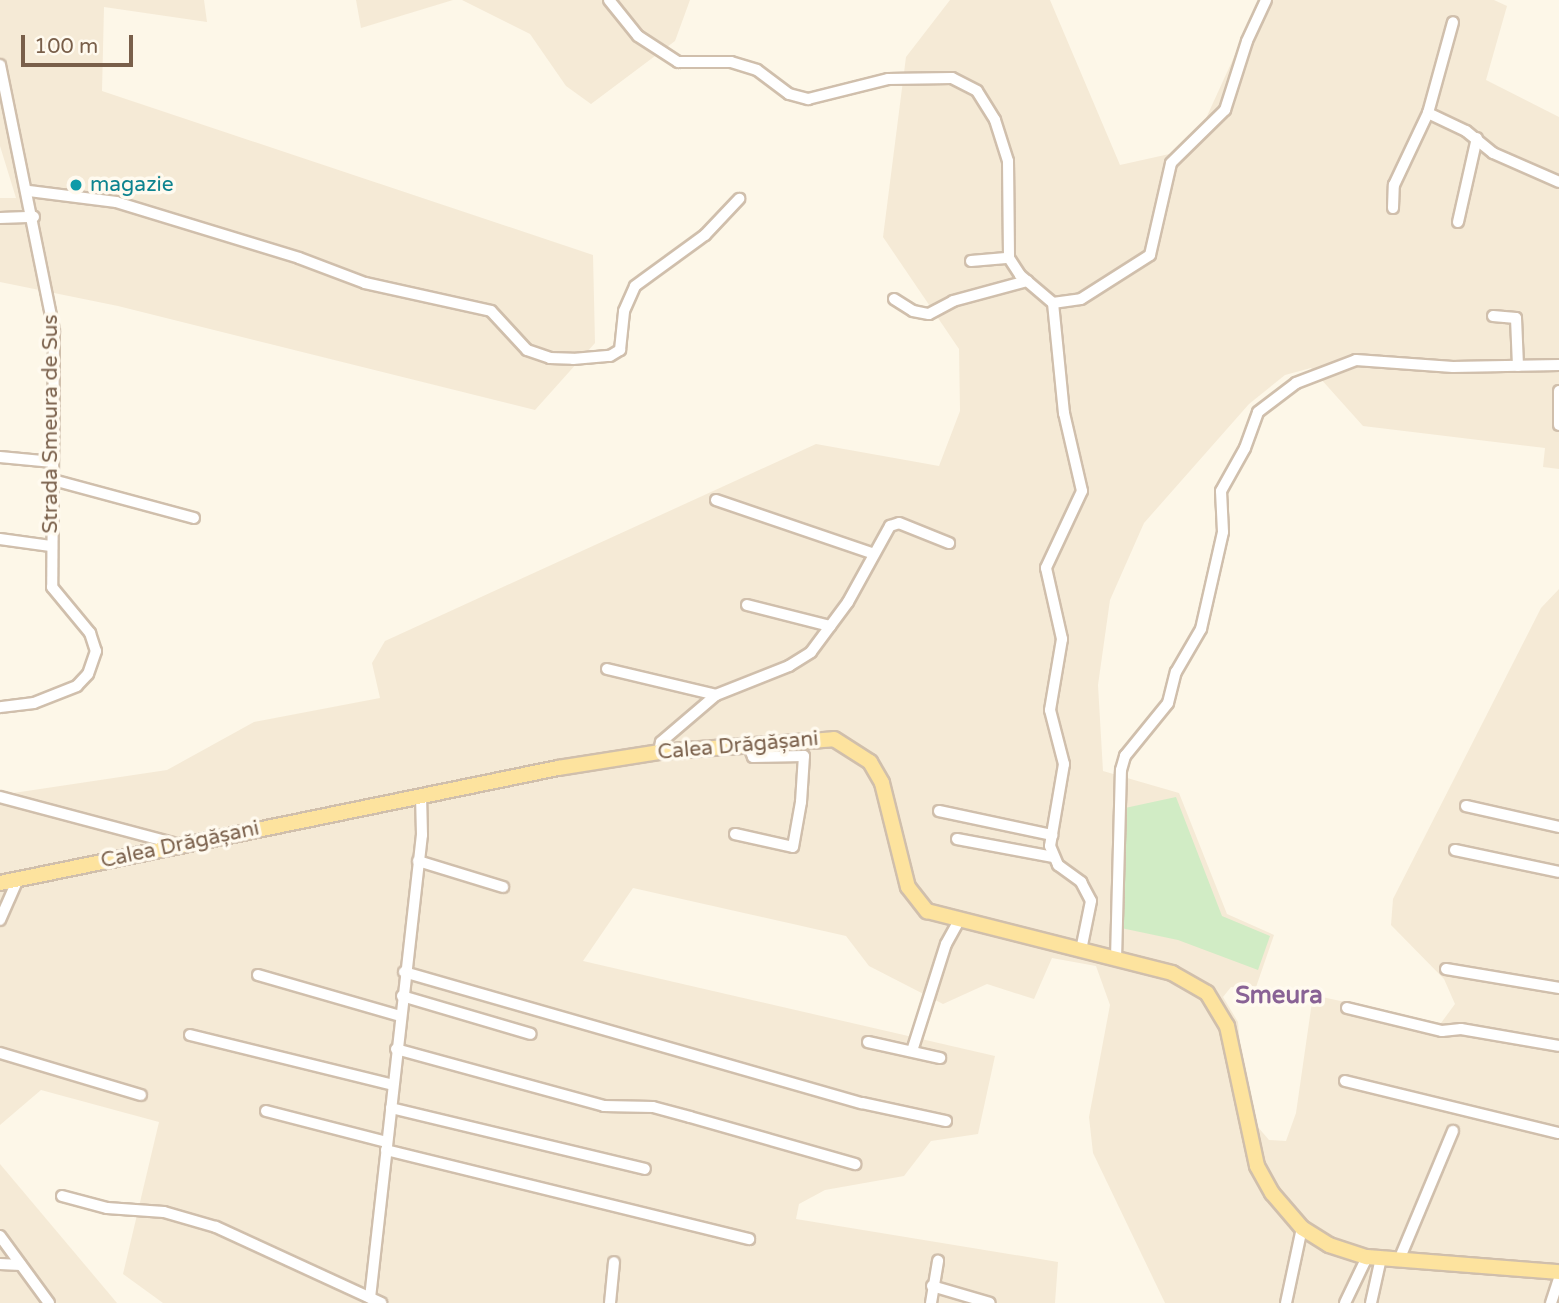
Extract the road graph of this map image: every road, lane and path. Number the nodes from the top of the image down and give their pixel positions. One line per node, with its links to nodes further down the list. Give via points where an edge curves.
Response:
1 (609, 0): 14 (street, via 629,28 670,58 731,62 768,76 796,97 807,99 888,79 952,78 970,85 995,120 1008,161)
2 (1266, 0): 18 (street, via 1225,110 1171,163 1150,254 1081,299)
3 (1453, 22): 5 (street)
4 (0, 65): 8 (street, Strada Smeura de Sus)
5 (1428, 113): 6 (street); 10 (street, via 1394,185)
6 (1477, 138): 7 (street, via 1493,153); 13 (street)
7 (1559, 182)
8 (29, 191): 9 (street, via 116,202 299,258 365,284 491,311 527,350 573,359 610,356 620,350 624,311 635,286 705,235); 11 (street, Strada Smeura de Sus)
9 (739, 200)
10 (1392, 208)
11 (34, 217): 12 (street); 25 (street, Strada Smeura de Sus, via 54,331)
12 (0, 218)
13 (1458, 222)
14 (1009, 258): 15 (street); 16 (street)
15 (971, 261)
16 (1027, 281): 17 (street, via 953,301 929,314 913,311); 18 (street)
17 (894, 299)
18 (1052, 303): 46 (street, via 1064,413 1082,491 1046,568 1062,649 1051,699 1064,764)
19 (1493, 316): 21 (street, via 1516,318)
20 (1559, 365): 21 (street)
21 (1518, 366): 59 (street, via 1356,360 1296,383 1258,412 1221,491 1222,543 1201,629 1176,672 1168,703 1125,756 1121,770)
22 (1559, 391): 23 (street)
23 (1559, 425)
24 (0, 457): 25 (street)
25 (53, 462): 26 (street, Strada Smeura de Sus)
26 (53, 480): 28 (street); 31 (street, Strada Smeura de Sus)
27 (716, 500): 32 (street)
28 (194, 518)
29 (0, 539): 31 (street)
30 (949, 543): 32 (street, via 900,523 883,533)
31 (51, 546): 37 (street, Strada Smeura de Sus, via 52,587 90,633 96,651 93,666 77,686 56,696)
32 (872, 553): 34 (street, via 860,583)
33 (747, 605): 34 (street)
34 (830, 625): 36 (street, via 802,660)
35 (607, 669): 36 (street)
36 (716, 695): 39 (street, via 670,733)
37 (0, 707)
38 (748, 744): 39 (main road, Calea Drăgășani); 45 (street, via 753,757 804,756 802,802 793,847); 57 (main road, Calea Drăgășani, via 812,738 853,747 870,762 881,783 913,897 927,911)
39 (659, 752): 40 (main road, Calea Drăgășani)
40 (421, 795): 48 (main road, Calea Drăgășani); 51 (street)
41 (0, 797): 48 (street)
42 (1466, 806): 44 (street)
43 (939, 811): 46 (street)
44 (1559, 827)
45 (735, 834)
46 (1052, 835): 50 (street)
47 (957, 839): 50 (street)
48 (180, 845): 53 (main road, Calea Drăgășani)
49 (1455, 850): 52 (street)
50 (1053, 857): 58 (street, via 1081,882 1091,901)
51 (418, 861): 55 (street); 61 (street)
52 (1559, 872)
53 (18, 879): 54 (main road, Calea Drăgășani); 56 (street)
54 (0, 883)
55 (503, 887)
56 (0, 920)
57 (959, 921): 58 (main road, Calea Drăgășani); 72 (street, via 946,944)
58 (1081, 950): 59 (main road, Calea Drăgășani)
59 (1116, 959): 87 (main road, Calea Drăgășani, via 1187,979 1216,1003 1227,1026 1252,1153 1264,1180)
60 (1446, 969): 63 (street)
61 (404, 972): 64 (street); 80 (street, via 822,1092)
62 (258, 975): 66 (street)
63 (1559, 988)
64 (402, 996): 66 (street); 67 (street)
65 (1347, 1008): 70 (street, via 1442,1031 1461,1029)
66 (400, 1016): 71 (street)
67 (531, 1034)
68 (190, 1035): 76 (street)
69 (868, 1042): 72 (street)
70 (1559, 1046)
71 (396, 1049): 76 (street); 84 (street, via 604,1106 653,1107)
72 (912, 1051): 74 (street)
73 (0, 1053): 77 (street)
74 (940, 1058)
75 (1345, 1081): 82 (street)
76 (393, 1085): 78 (street)
77 (141, 1095)
78 (391, 1108): 83 (street); 85 (street)
79 (266, 1111): 83 (street)
80 (946, 1121)
81 (1453, 1132): 91 (street)
82 (1559, 1133)
83 (387, 1146): 89 (street); 99 (street)
84 (855, 1164)
85 (645, 1169)
86 (62, 1196): 99 (street, via 107,1208 164,1212 216,1227)
87 (1302, 1228): 90 (main road, via 1329,1245); 104 (street)
88 (0, 1236): 95 (street)
89 (749, 1239)
90 (1374, 1257): 91 (main road); 105 (street); 106 (street)
91 (1399, 1260): 96 (main road)
92 (938, 1261): 98 (street)
93 (614, 1262): 101 (street)
94 (0, 1264): 95 (street)
95 (21, 1265): 100 (street)
96 (1559, 1272)
97 (1559, 1279): 107 (street)
98 (932, 1286): 102 (street); 103 (street)
99 (375, 1301)
100 (49, 1303)
101 (610, 1303)
102 (931, 1303)
103 (990, 1303)
104 (1286, 1303)
105 (1345, 1303)
106 (1371, 1303)
107 (1551, 1303)

